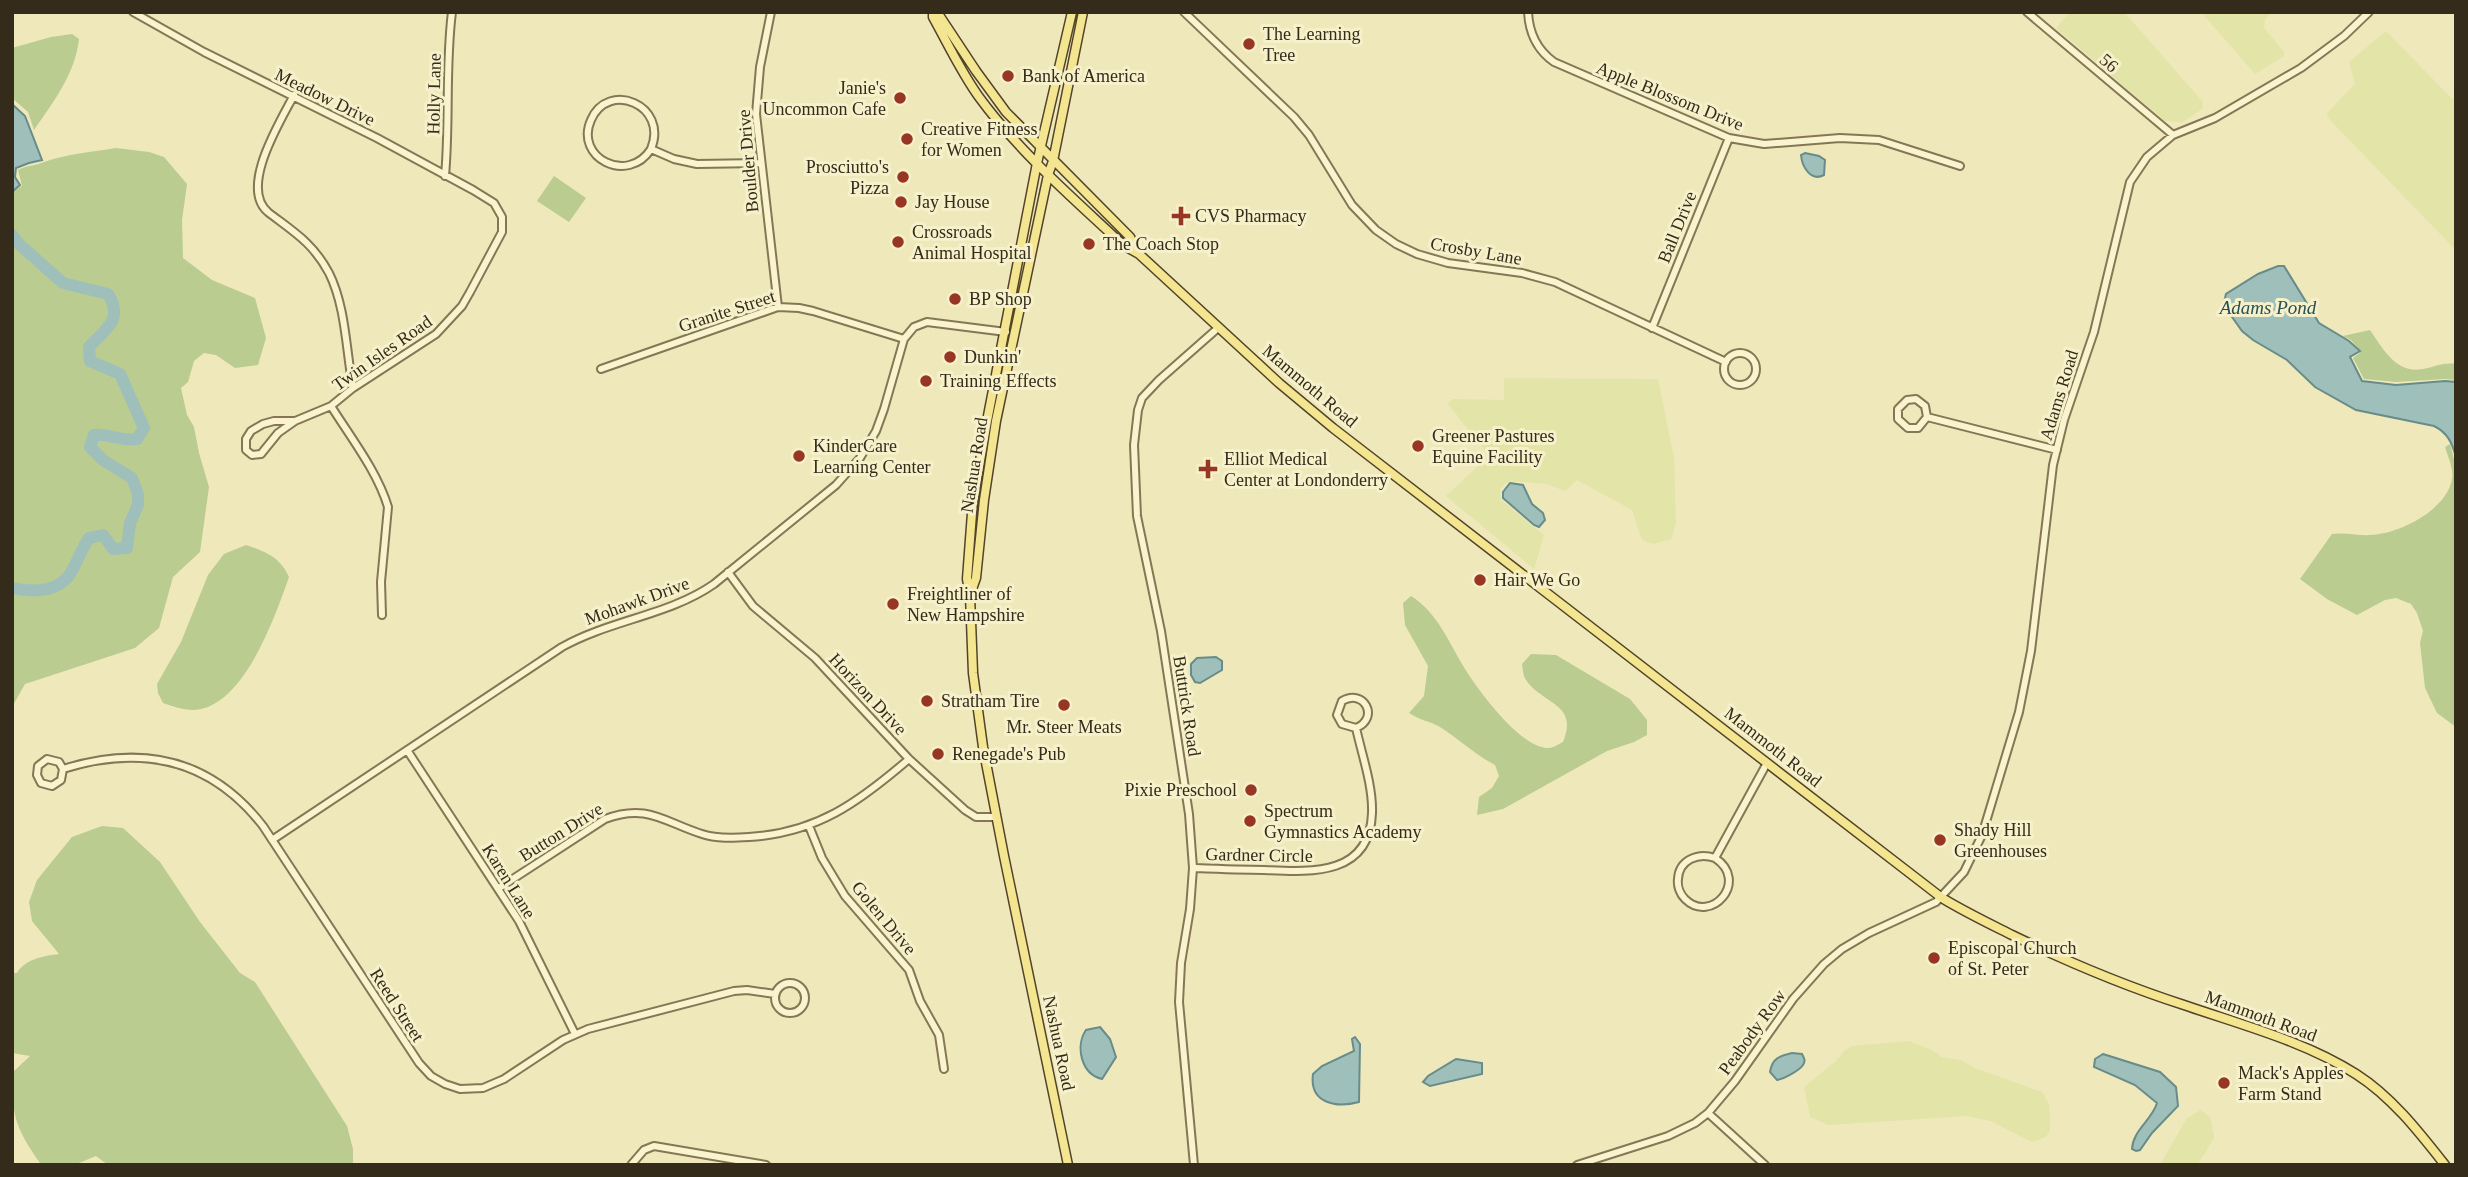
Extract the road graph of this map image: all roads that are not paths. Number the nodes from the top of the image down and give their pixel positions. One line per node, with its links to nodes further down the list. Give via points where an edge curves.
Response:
1 (133, 12): 11 (street, Meadow Drive)
2 (452, 12): 21 (street, Holly Lane)
3 (771, 12): 17 (street, Boulder Drive, via 757,99)
4 (935, 12): 14 (main road, Mammoth Road, via 991,92); 18 (main road, Mammoth Road, via 933,17 980,98)
5 (1072, 12): 14 (main road, Nashua Road)
6 (1083, 12): 16 (main road, Nashua Road)
7 (1184, 12): 26 (street, Crosby Lane, via 1294,117 1352,205 1396,244 1448,263 1544,278)
8 (1528, 12): 13 (street, Apple Blossom Drive, via 1533,38 1554,62)
9 (2027, 12): 12 (street, 56)
10 (2369, 12): 12 (street, Adams Road, via 2301,68 2215,118)
11 (293, 95): 21 (street, Meadow Drive); 32 (street, via 261,168 260,202 311,246 328,272)
12 (2173, 135): 36 (street, Adams Road, via 2147,157 2130,182 2094,331)
13 (1729, 138): 19 (street, Apple Blossom Drive, via 1763,144 1880,140); 26 (street, Ball Drive)
14 (1041, 148): 16 (main road, Mammoth Road); 18 (main road, Nashua Road)
15 (651, 149): 15 (street, via 653,121 634,102 611,101 591,120 589,141 605,162 631,165); 17 (street, via 697,164)
16 (1053, 161): 20 (main road, Nashua Road); 23 (main road, Mammoth Road, via 1130,237)
17 (761, 163): 24 (street, Boulder Drive)
18 (1037, 163): 20 (main road, Mammoth Road); 27 (main road, Nashua Road)
19 (1960, 166)
20 (1048, 175): 23 (main road, Mammoth Road, via 1123,245); 28 (main road, Nashua Road)
21 (445, 176): 22 (street, Meadow Drive, via 487,198)
22 (500, 213): 32 (street, Twin Isles Road, via 502,232 448,323)
23 (1139, 254): 25 (main road, Mammoth Road)
24 (778, 307): 29 (street, Granite Street, via 813,311); 31 (street, Granite Street)
25 (1218, 328): 43 (main road, Mammoth Road, via 1333,428); 49 (street, Buttrick Road, via 1142,398 1134,445 1137,516 1161,631)
26 (1652, 328): 30 (street, Crosby Lane)
27 (1003, 332): 28 (street); 29 (street, via 927,322 914,327); 38 (main road, Nashua Road, via 973,500 967,579)
28 (1014, 333): 38 (main road, Nashua Road)
29 (904, 339): 37 (street, Mohawk Drive, via 876,431 860,458 836,485)
30 (1726, 362): 30 (street, Crosby Lane, via 1725,374 1733,383 1742,385 1753,378 1755,366 1746,355 1734,354)
31 (601, 369)
32 (354, 388): 33 (street, Twin Isles Road)
33 (331, 407): 35 (street, Twin Isles Road); 39 (street, via 388,508)
34 (1927, 418): 34 (street, via 1925,406 1916,399 1906,400 1898,409 1898,419 1908,428 1918,428); 36 (street)
35 (295, 421): 35 (street, Twin Isles Road, via 274,421 257,428 246,439 246,450 261,454)
36 (2057, 450): 51 (street, Adams Road, via 2019,712 1976,850)
37 (729, 572): 41 (street, Mohawk Drive, via 692,598 576,639); 42 (street, Horizon Drive, via 752,606 815,658)
38 (970, 595): 45 (main road, Nashua Road, via 977,702)
39 (382, 615)
40 (1356, 728): 40 (street, Gardner Circle, via 1342,724 1337,715 1339,705 1352,697 1362,699 1369,713 1365,723); 49 (street, Gardner Circle, via 1372,812 1368,834 1355,855 1333,868 1310,871)
41 (407, 750): 47 (street, Mohawk Drive); 50 (street, Karen Lane)
42 (909, 759): 45 (street, Horizon Drive, via 970,814); 46 (street, Button Drive, via 851,804)
43 (1767, 763): 48 (street); 51 (main road, Mammoth Road)
44 (63, 769): 44 (street, Reed Street, via 56,760 47,759 37,775 41,783 52,786 61,780); 47 (street, Reed Street, via 130,757 190,767 234,794)
45 (996, 817): 58 (main road, Nashua Road)
46 (809, 826): 50 (street, Button Drive, via 770,835 718,837 650,813 620,813); 54 (street, Golen Drive, via 841,890 909,970 939,1035)
47 (272, 840): 53 (street, Reed Street, via 419,1063 437,1081 460,1089 490,1086)
48 (1715, 858): 48 (street, via 1695,857 1680,871 1679,891 1689,902 1708,906 1724,896 1729,877)
49 (1193, 868): 59 (street, Buttrick Road, via 1179,1002)
50 (499, 888): 53 (street, Karen Lane)
51 (1942, 898): 55 (street, Peabody Row, via 1869,933 1824,964); 62 (main road, Mammoth Road, via 2090,971 2341,1065 2391,1103)
52 (775, 994): 52 (street, Reed Street, via 776,1005 784,1012 798,1012 804,1004 804,991 793,983 783,984); 53 (street, Reed Street, via 727,992)
53 (575, 1034)
54 (944, 1069)
55 (1708, 1113): 60 (street, Peabody Row, via 1668,1136); 61 (street)
56 (631, 1165): 57 (street, via 644,1150 667,1146)
57 (766, 1165)
58 (1068, 1165)
59 (1194, 1165)
60 (1577, 1165)
61 (1765, 1165)
62 (2445, 1165)

